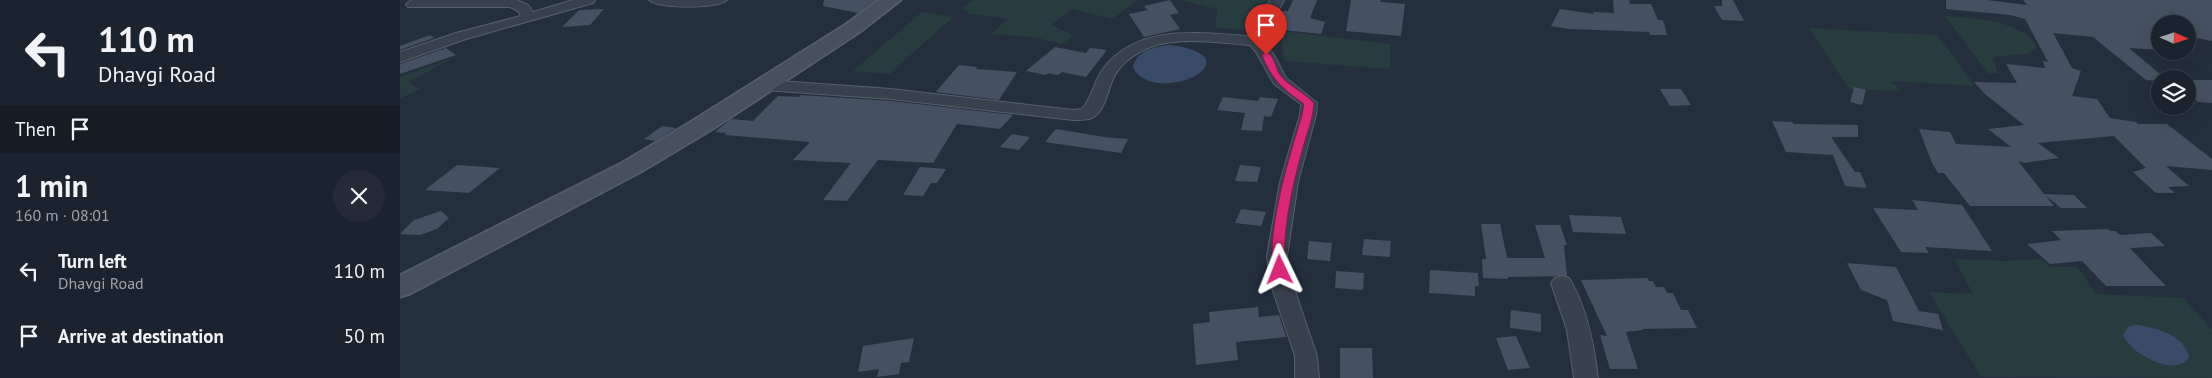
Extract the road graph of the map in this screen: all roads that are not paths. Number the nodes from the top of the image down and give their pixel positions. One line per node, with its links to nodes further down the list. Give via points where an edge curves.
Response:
1 (588, 0): 8 (street)
2 (656, 0): 3 (street, via 692,3)
3 (720, 0)
4 (892, 0): 11 (street)
5 (1277, 0): 9 (street)
6 (416, 2): 7 (street); 8 (street, via 512,3 523,8)
7 (400, 13)
8 (530, 18): 10 (street, via 462,36)
9 (1254, 41): 11 (street, via 1179,38 1129,49 1108,72 1093,108 1087,114); 14 (street, via 1263,47 1282,83 1309,103 1289,182 1277,256 1282,285 1306,356)
10 (400, 58)
11 (764, 85): 13 (street, via 632,167)
12 (1562, 283): 15 (street, via 1572,304 1584,349)
13 (400, 287)
14 (1307, 378)
15 (1586, 378)

